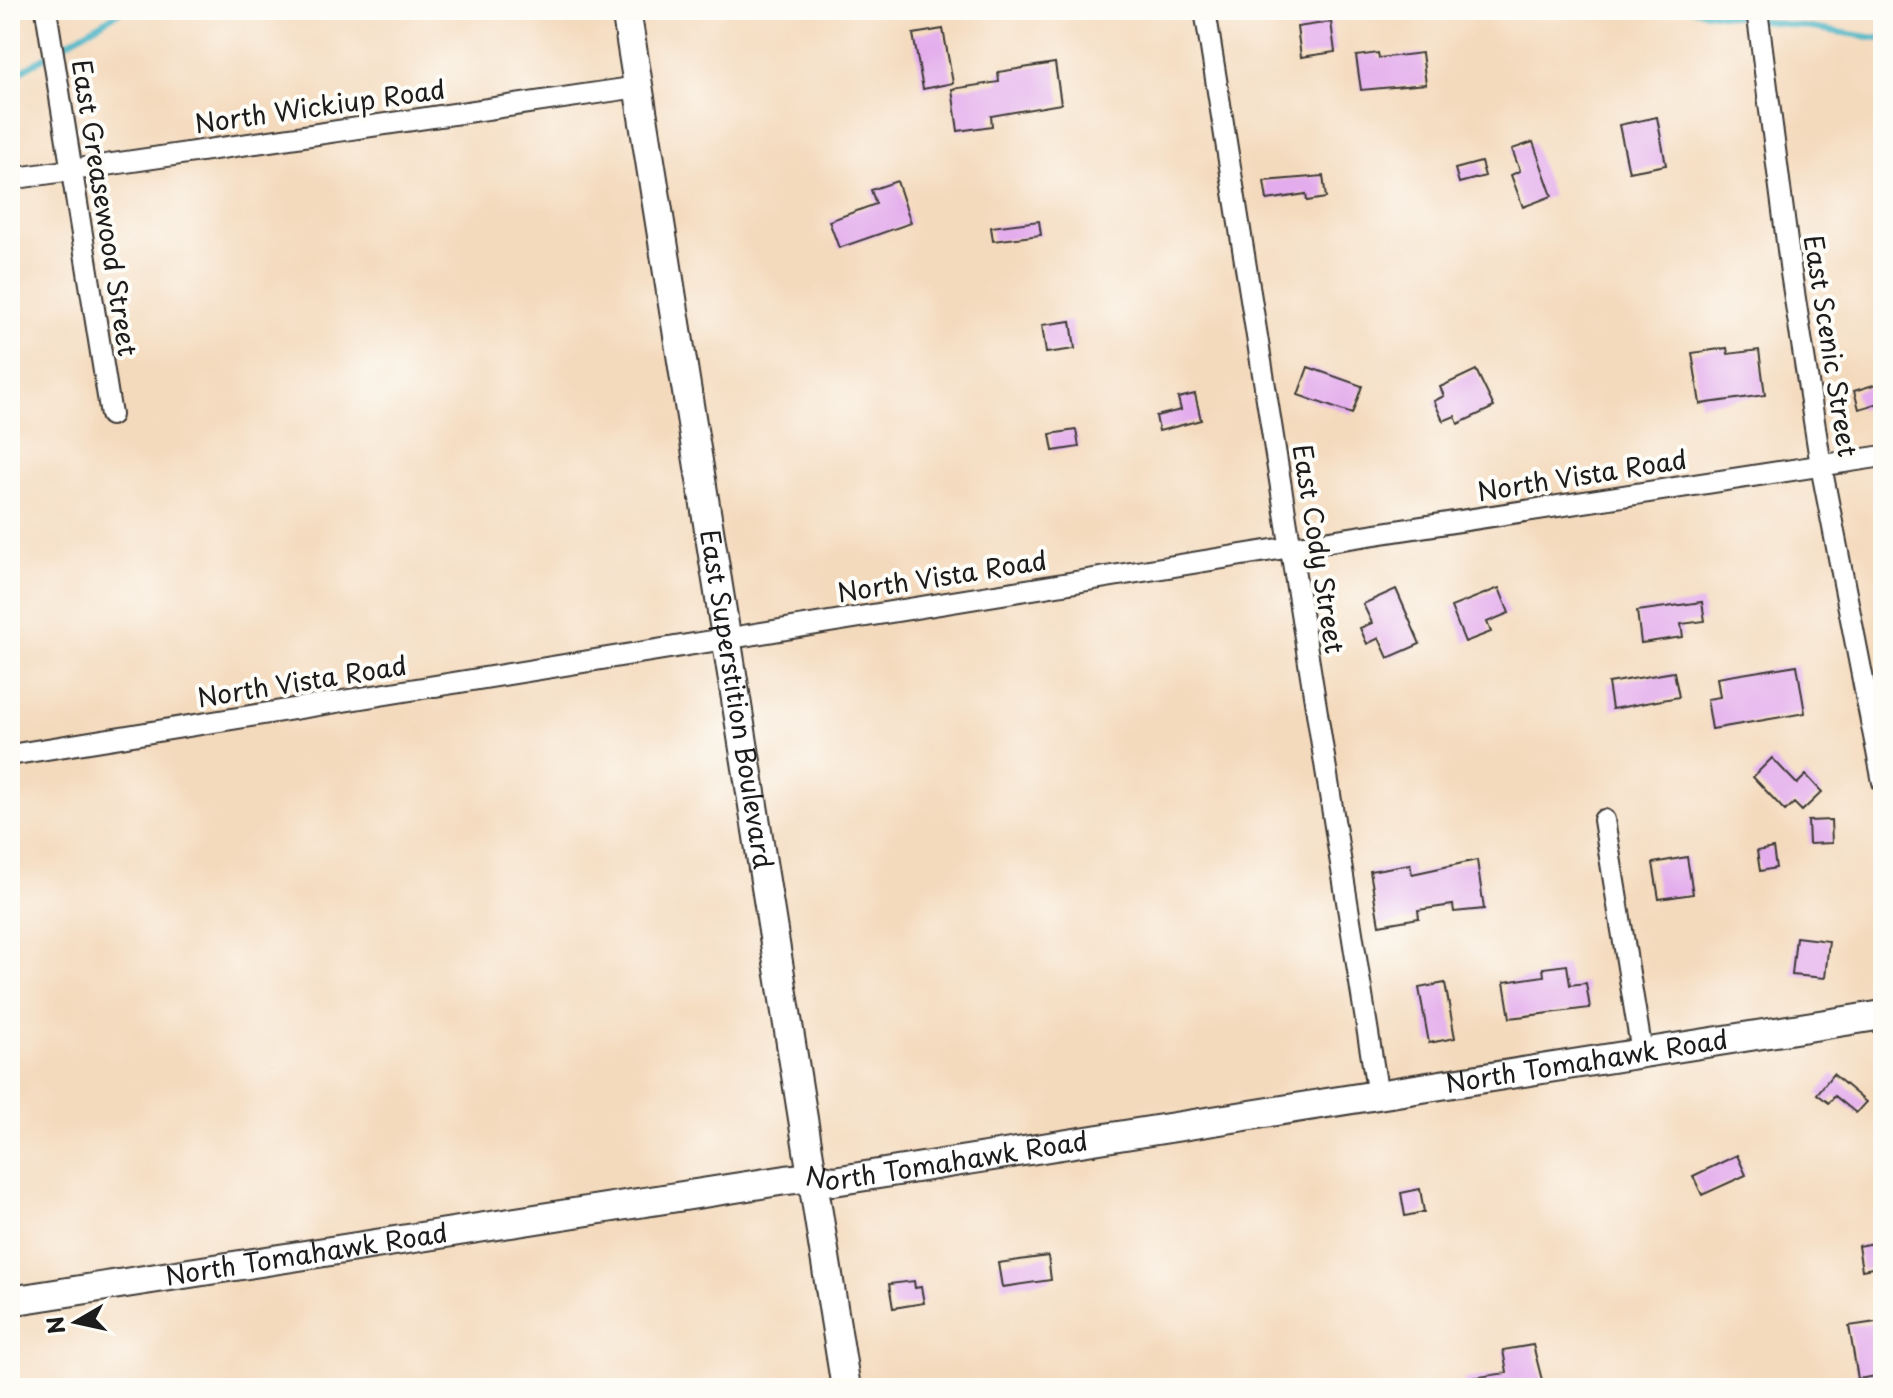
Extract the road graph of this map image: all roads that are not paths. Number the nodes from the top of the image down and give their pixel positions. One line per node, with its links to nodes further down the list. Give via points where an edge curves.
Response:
1 (46, 10): 6 (street, East Greasewood Street)
2 (626, 10): 5 (street, East Superstition Boulevard)
3 (1205, 10): 11 (street, East Cody Street)
4 (1757, 10): 10 (street, East Scenic Street)
5 (638, 87): 6 (street, North Wickiup Road); 12 (street, East Superstition Boulevard)
6 (71, 170): 7 (street, North Wickiup Road); 8 (street, East Greasewood Street)
7 (10, 179)
8 (111, 415)
9 (1883, 456): 10 (street, North Vista Road)
10 (1821, 466): 11 (street, North Vista Road); 14 (street, East Scenic Street)
11 (1291, 547): 12 (street, North Vista Road); 18 (street, East Cody Street)
12 (726, 638): 13 (street, North Vista Road); 19 (street, East Superstition Boulevard)
13 (10, 755)
14 (1883, 782)
15 (1604, 820): 17 (street)
16 (1883, 1015): 17 (street, North Tomahawk Road)
17 (1642, 1053): 18 (street, North Tomahawk Road)
18 (1378, 1096): 19 (street, North Tomahawk Road, via 834,1181)
19 (812, 1177): 20 (street, North Tomahawk Road); 21 (street, East Superstition Boulevard)
20 (10, 1301)
21 (846, 1388)

